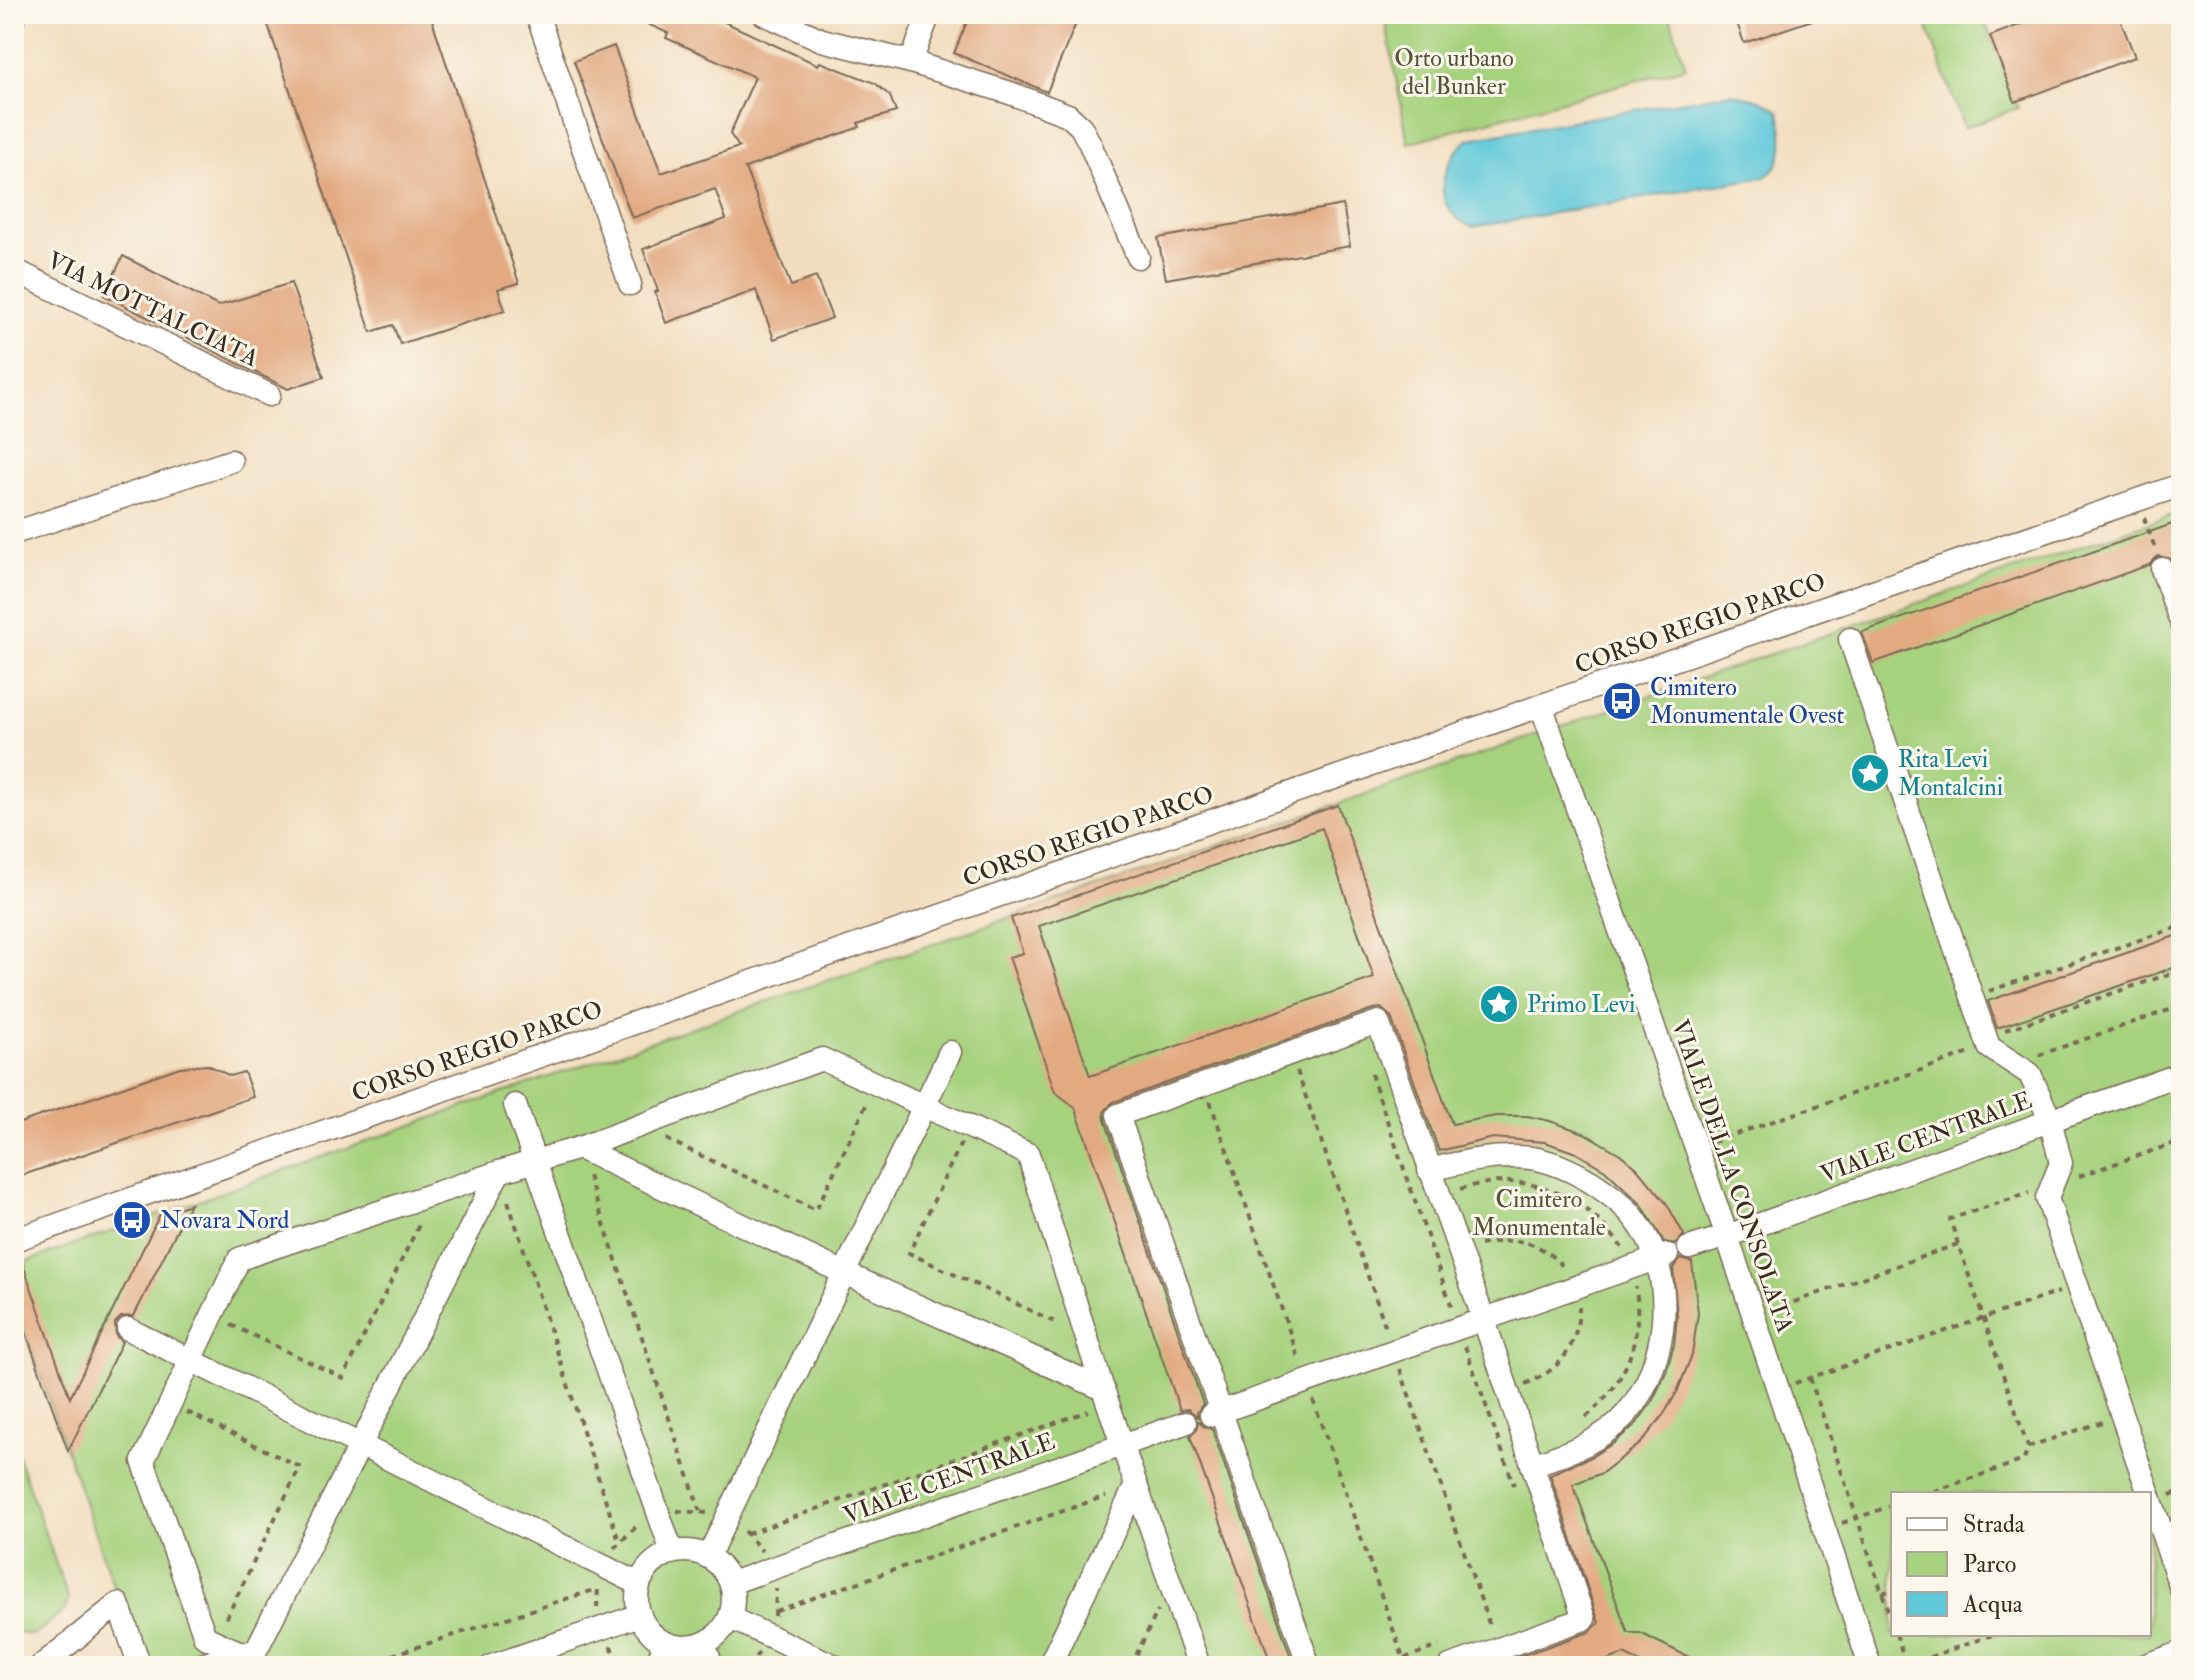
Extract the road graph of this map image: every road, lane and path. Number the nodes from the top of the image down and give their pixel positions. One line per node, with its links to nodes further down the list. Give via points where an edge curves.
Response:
1 (537, 14): 7 (street)
2 (764, 14): 4 (street, via 822,40)
3 (929, 14): 4 (street)
4 (911, 62): 5 (street, via 1068,115 1090,144)
5 (1138, 257)
6 (14, 270): 8 (street, VIA MOTTALCIATA)
7 (630, 284)
8 (269, 395)
9 (231, 461): 12 (street)
10 (2181, 485): 11 (street, CORSO REGIO PARCO)
11 (2138, 501): 13 (path); 16 (street, CORSO REGIO PARCO)
12 (14, 533)
13 (2162, 569): 14 (street)
14 (2181, 622)
15 (1850, 639): 19 (street)
16 (1541, 705): 32 (street, VIALE DELLA CONSOLATA); 38 (street, CORSO REGIO PARCO)
17 (2181, 926): 19 (path)
18 (2181, 970): 21 (path)
19 (1972, 997): 21 (street)
20 (2181, 1006): 23 (path)
21 (1987, 1042): 23 (street); 32 (path)
22 (950, 1052): 27 (street)
23 (2014, 1064): 28 (street, via 2030,1074)
24 (2181, 1074): 28 (street, VIALE CENTRALE)
25 (877, 1084): 27 (street); 29 (street, via 822,1059); 29 (path, via 816,1210)
26 (515, 1105): 33 (street)
27 (924, 1106): 30 (street); 41 (street)
28 (2050, 1120): 37 (street, VIALE CENTRALE); 42 (street, via 2061,1163 2047,1198)
29 (638, 1126): 31 (street)
30 (968, 1126): 48 (street, via 1028,1154); 48 (path, via 909,1253)
31 (579, 1148): 33 (street); 41 (street); 66 (path)
32 (1696, 1148): 37 (street, VIALE DELLA CONSOLATA)
33 (536, 1162): 35 (street); 71 (street)
34 (1429, 1170): 40 (street, via 1484,1157 1533,1158 1574,1171 1636,1219); 46 (street); 54 (street, via 1378,1022 1118,1115)
35 (499, 1172): 36 (street); 57 (street); 70 (path)
36 (435, 1194): 43 (street, via 239,1259); 43 (path, via 343,1378)
37 (1727, 1236): 39 (street, VIALE CENTRALE); 44 (street, VIALE DELLA CONSOLATA)
38 (14, 1240)
39 (1689, 1248)
40 (1662, 1257): 46 (street); 60 (street, via 1662,1335 1651,1374 1627,1413 1587,1446)
41 (844, 1273): 52 (street); 72 (street)
42 (2077, 1285): 45 (path); 55 (street)
43 (212, 1316): 49 (street)
44 (1754, 1317): 45 (path, via 1958,1244); 51 (street, VIALE DELLA CONSOLATA)
45 (1984, 1318): 50 (path); 59 (path)
46 (1484, 1320): 54 (street); 60 (street)
47 (128, 1329): 49 (street)
48 (1086, 1337): 52 (street)
49 (191, 1360): 53 (street); 57 (street)
50 (1810, 1378): 51 (path); 67 (path)
51 (1778, 1389): 68 (street, VIALE DELLA CONSOLATA)
52 (1106, 1396): 58 (street); 69 (path)
53 (170, 1404): 86 (street, via 143,1461 205,1637); 86 (path, via 300,1467)
54 (1216, 1413): 104 (street)
55 (2121, 1415): 59 (path); 63 (street)
56 (1185, 1423): 58 (street, VIALE CENTRALE)
57 (359, 1444): 74 (street); 90 (street)
58 (1123, 1444): 61 (street); 73 (street, VIALE CENTRALE)
59 (2028, 1447): 62 (path, via 2024,1460)
60 (1532, 1465): 105 (street, via 1584,1619)
61 (1136, 1485): 75 (street); 80 (path); 101 (street)
62 (1932, 1492)
63 (2148, 1492)
64 (2151, 1500): 77 (street)
65 (1891, 1506): 67 (path)
66 (700, 1511)
67 (1856, 1518): 68 (path); 79 (path)
68 (1825, 1529): 106 (street, VIALE DELLA CONSOLATA)
69 (747, 1534)
70 (619, 1541)
71 (672, 1552): 72 (street); 74 (street, via 646,1570)
72 (708, 1557): 73 (street)
73 (731, 1583): 82 (street)
74 (639, 1584): 81 (street)
75 (1170, 1587): 102 (path); 103 (street)
76 (597, 1589): 95 (path)
77 (2181, 1589)
78 (1891, 1591): 79 (path)
79 (1882, 1593): 83 (path)
80 (776, 1611)
81 (640, 1615): 87 (street, via 647,1629); 96 (street)
82 (730, 1618): 88 (street); 100 (street)
83 (1891, 1619)
84 (1897, 1636): 107 (path)
85 (1990, 1636): 107 (path)
86 (215, 1642): 90 (street)
87 (666, 1643): 88 (street); 97 (street)
88 (704, 1644): 98 (street)
89 (2181, 1653): 108 (street)
90 (253, 1658): 94 (street)
91 (755, 1659): 99 (path)
92 (41, 1666): 93 (street, via 118,1604)
93 (140, 1666)
94 (199, 1666)
95 (358, 1666)
96 (492, 1666)
97 (655, 1666)
98 (712, 1666)
99 (757, 1666)
100 (835, 1666)
101 (1049, 1666)
102 (1131, 1666)
103 (1199, 1666)
104 (1309, 1666)
105 (1450, 1666)
106 (1870, 1666)
107 (1907, 1666)
108 (2143, 1666)

